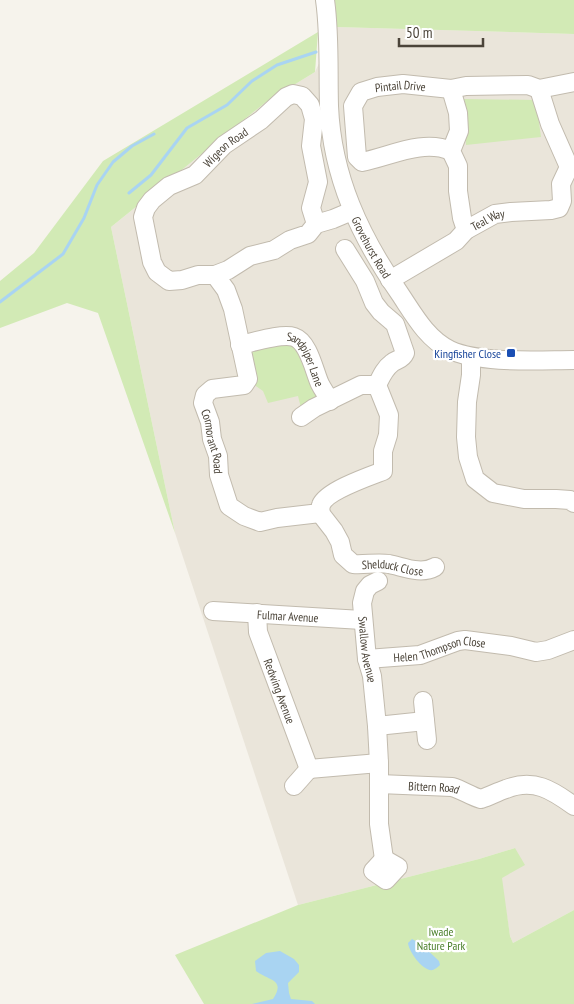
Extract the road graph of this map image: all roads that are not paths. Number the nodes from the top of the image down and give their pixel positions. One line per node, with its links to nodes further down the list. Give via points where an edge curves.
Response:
1 (325, 0): 7 (street, Grovehurst Road, via 333,146)
2 (574, 82): 4 (street, Pintail Drive)
3 (450, 89): 4 (street, Pintail Drive, via 493,85 528,85); 5 (street, via 458,113 459,131); 5 (street, Pintail Drive, via 403,84 377,87 361,92 353,106 357,157 362,162 425,146)
4 (539, 89): 6 (street, Teal Way, via 550,124)
5 (452, 151): 9 (street, via 458,166 458,191)
6 (572, 167): 9 (street, Teal Way, via 562,184 559,208 495,214)
7 (352, 211): 8 (street); 12 (street, Grovehurst Road)
8 (316, 224): 11 (street, via 308,234 274,250 250,256); 11 (street, Wigeon Road, via 312,208 318,182 311,146 314,119 310,105 302,96 293,94 224,145 194,175 168,186 146,208 143,217 157,272 169,281)
9 (466, 230): 12 (street, Teal Way, via 456,241)
10 (346, 249): 16 (street, via 380,312 395,324 405,353 403,358 382,372)
11 (215, 275): 13 (street, Cormorant Road, via 226,290 233,309)
12 (390, 280): 14 (street, Grovehurst Road, via 429,334 450,350)
13 (240, 345): 17 (street, Sandpiper Lane, via 284,336 295,338 308,353); 20 (street, Cormorant Road, via 248,379 244,385 212,389 205,395 203,403 229,506 260,522)
14 (471, 356): 15 (street, Grovehurst Road); 19 (street, via 466,437 475,479 493,494 524,499 556,498)
15 (574, 360)
16 (377, 385): 17 (street, via 361,385); 20 (street, via 389,415 383,451 384,471 327,497 321,504)
17 (330, 401): 18 (street)
18 (301, 417)
19 (574, 503)
20 (320, 513): 21 (street, Shelduck Close, via 334,531 343,555 353,564 388,564 414,570)
21 (435, 567)
22 (378, 580): 25 (street, Swallow Avenue, via 365,591)
23 (212, 611): 24 (street, Fulmar Avenue)
24 (257, 614): 25 (street, Fulmar Avenue); 33 (street, Redwing Avenue, via 258,632)
25 (362, 620): 27 (street, Swallow Avenue)
26 (574, 640): 27 (street, Helen Thompson Close, via 536,652 512,638 458,640 420,655)
27 (366, 659): 30 (street, Swallow Avenue, via 372,676)
28 (423, 701): 29 (street)
29 (425, 721): 30 (street); 31 (street)
30 (377, 726): 32 (street, Swallow Avenue)
31 (427, 740)
32 (380, 763): 33 (street); 34 (street, Swallow Avenue)
33 (309, 769): 35 (street)
34 (379, 784): 36 (street, Bittern Road, via 452,787 481,798 506,788 546,787); 37 (street, Swallow Avenue, via 379,824)
35 (294, 786)
36 (574, 806)
37 (384, 859)

